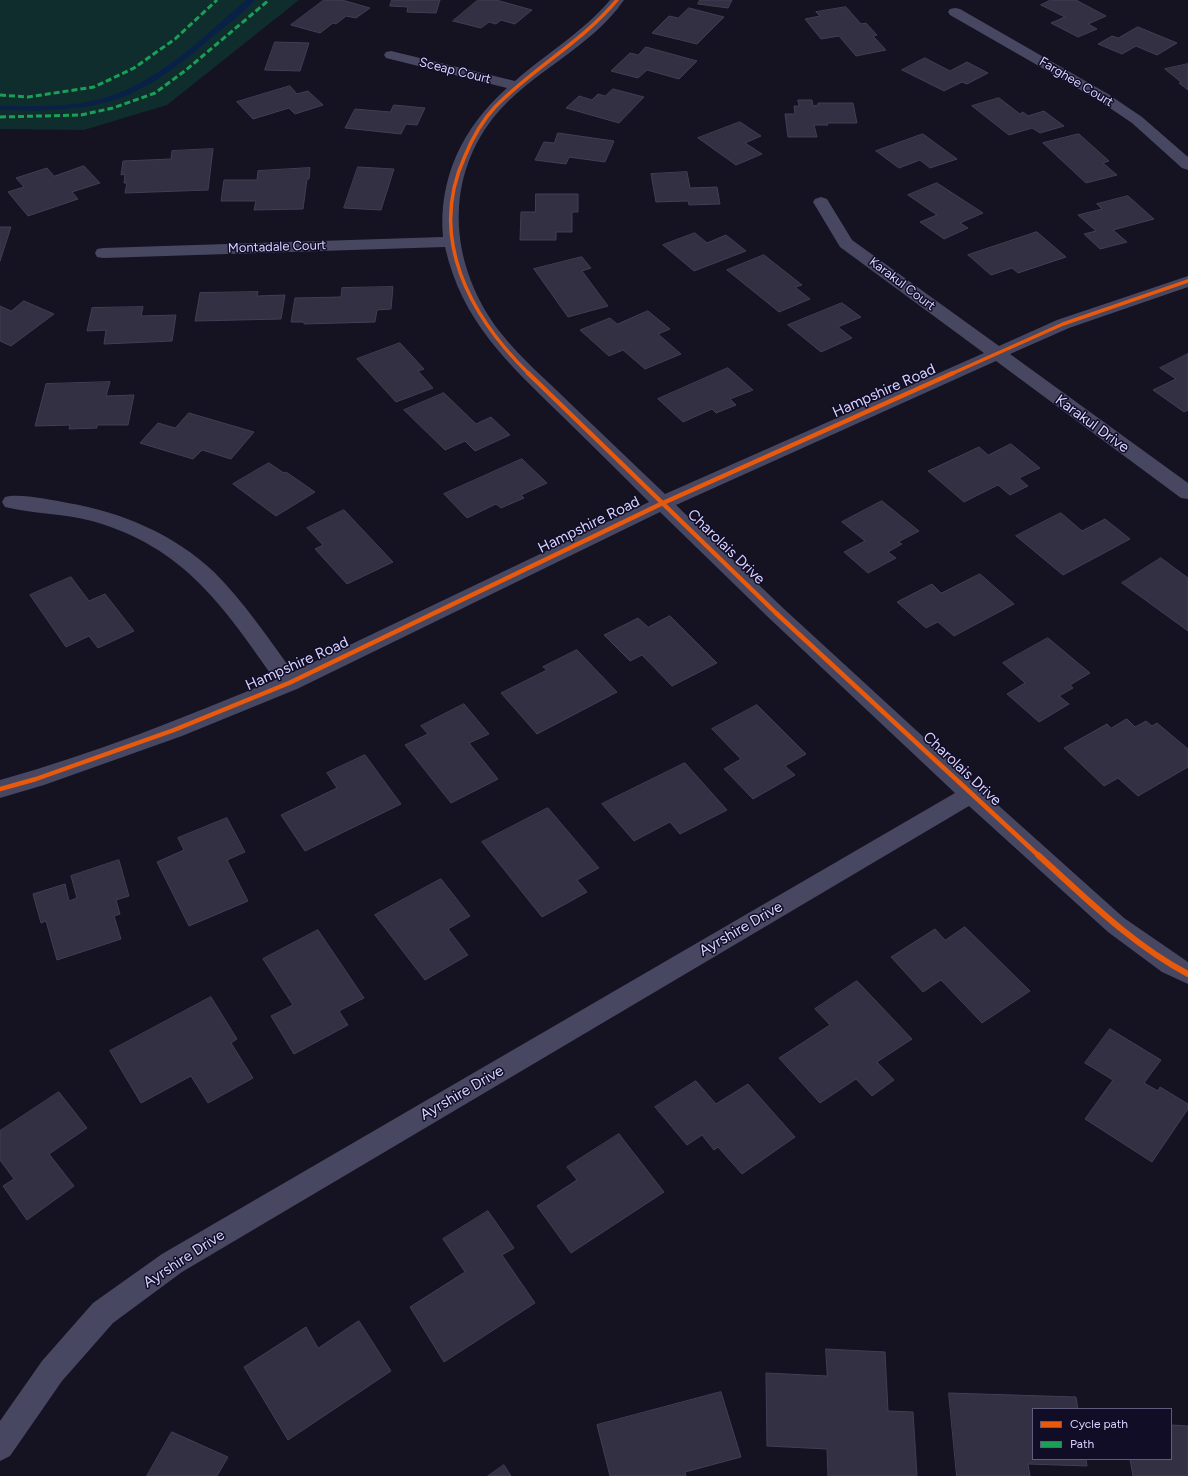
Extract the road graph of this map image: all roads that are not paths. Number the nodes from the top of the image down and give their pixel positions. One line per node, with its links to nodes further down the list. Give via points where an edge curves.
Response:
1 (617, 0): 4 (street, Charolais Drive, via 584,36)
2 (955, 12): 5 (street, Farghee Court, via 1103,97 1137,120)
3 (391, 55): 4 (street, Sceap Court)
4 (518, 86): 7 (street, Charolais Drive, via 488,115 462,159 452,186 449,216)
5 (1188, 165)
6 (821, 202): 10 (street, Karakul Court, via 846,243)
7 (451, 242): 8 (street, Montadale Court); 13 (street, Charolais Drive, via 459,270 493,334 526,370)
8 (103, 253)
9 (1188, 281): 10 (street, Hampshire Road, via 1063,324)
10 (996, 354): 11 (street, Karakul Drive); 13 (street, Hampshire Road)
11 (1188, 493)
12 (12, 502): 14 (street, via 73,510 111,520 154,538 190,562 221,592)
13 (664, 502): 14 (street, Hampshire Road); 16 (street, Charolais Drive, via 776,613)
14 (289, 683): 15 (street, Hampshire Road, via 174,730)
15 (0, 789)
16 (971, 794): 17 (street, Charolais Drive, via 1116,925 1171,965); 18 (street, Ayrshire Drive, via 172,1263 103,1313 52,1371)
17 (1188, 974)
18 (0, 1446)

